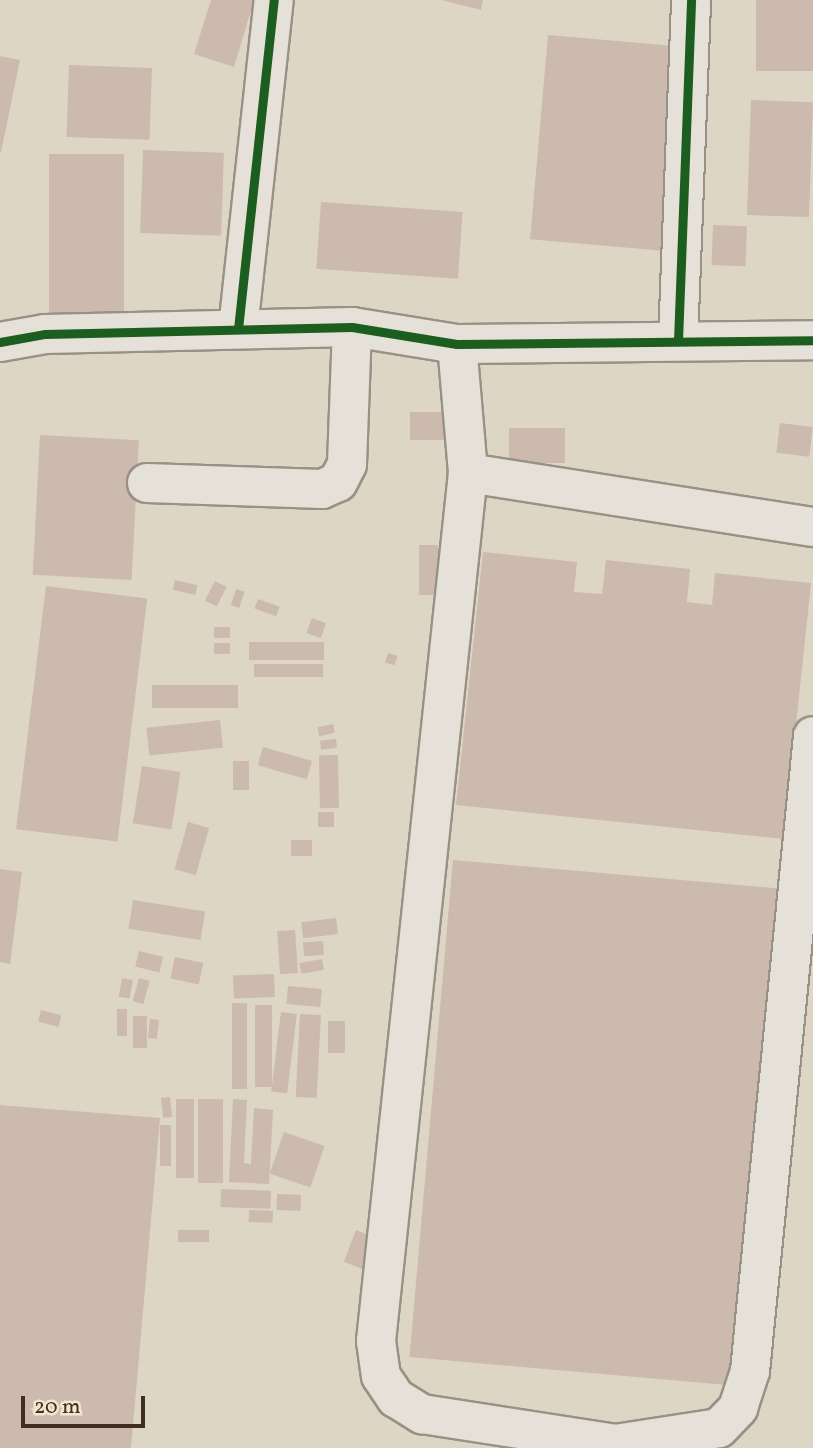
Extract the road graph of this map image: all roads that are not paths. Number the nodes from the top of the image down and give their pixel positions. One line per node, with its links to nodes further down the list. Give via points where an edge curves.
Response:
1 (274, 0): 4 (street)
2 (691, 0): 6 (street)
3 (352, 327): 4 (street); 8 (street); 10 (street, via 347,464 338,482 322,489)
4 (238, 329): 7 (street, via 45,334)
5 (813, 340): 6 (street)
6 (678, 341): 8 (street)
7 (0, 342)
8 (457, 344): 9 (street)
9 (468, 473): 11 (street); 13 (street, via 376,1341 381,1376 396,1398 422,1414)
10 (147, 484)
11 (813, 527)
12 (813, 736): 13 (street, via 750,1371 738,1408 719,1428)
13 (615, 1446)

